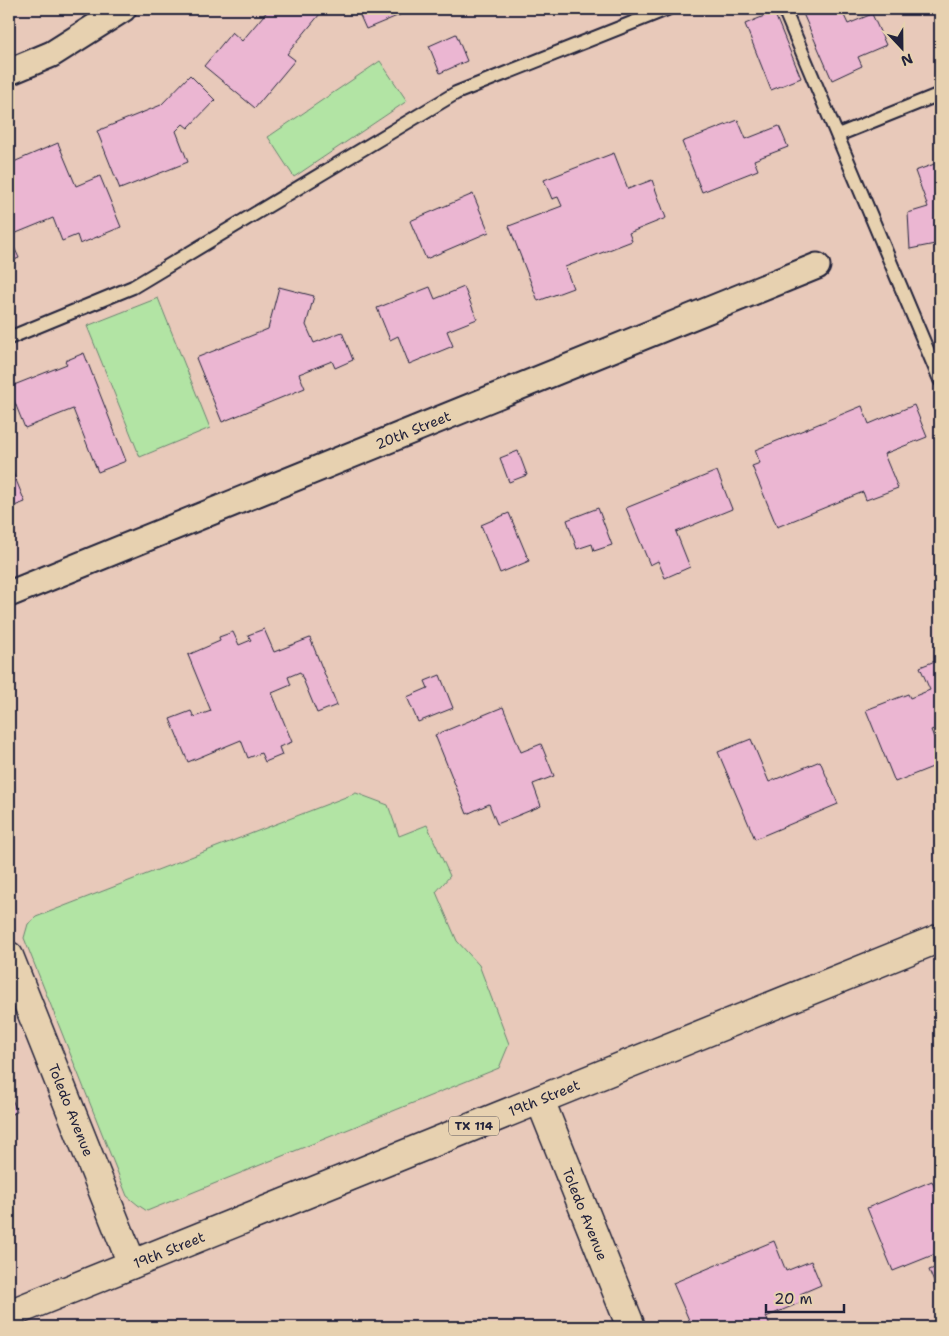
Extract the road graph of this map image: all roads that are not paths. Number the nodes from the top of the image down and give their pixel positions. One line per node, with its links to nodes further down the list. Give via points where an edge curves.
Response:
1 (123, 9): 4 (street, via 52,54)
2 (667, 9): 8 (lane, via 456,93 133,287)
3 (784, 9): 6 (lane)
4 (9, 72)
5 (940, 94): 6 (lane)
6 (838, 135): 9 (lane)
7 (817, 266): 10 (street, 20th Street)
8 (9, 338)
9 (940, 380)
10 (9, 594)
11 (940, 938): 13 (main road, 19th Street / TX 114)
12 (9, 956): 14 (main road, Toledo Avenue)
13 (540, 1100): 14 (main road, 19th Street / TX 114); 16 (main road, Toledo Avenue)
14 (132, 1264): 15 (main road, 19th Street / TX 114)
15 (9, 1314)
16 (631, 1327)

